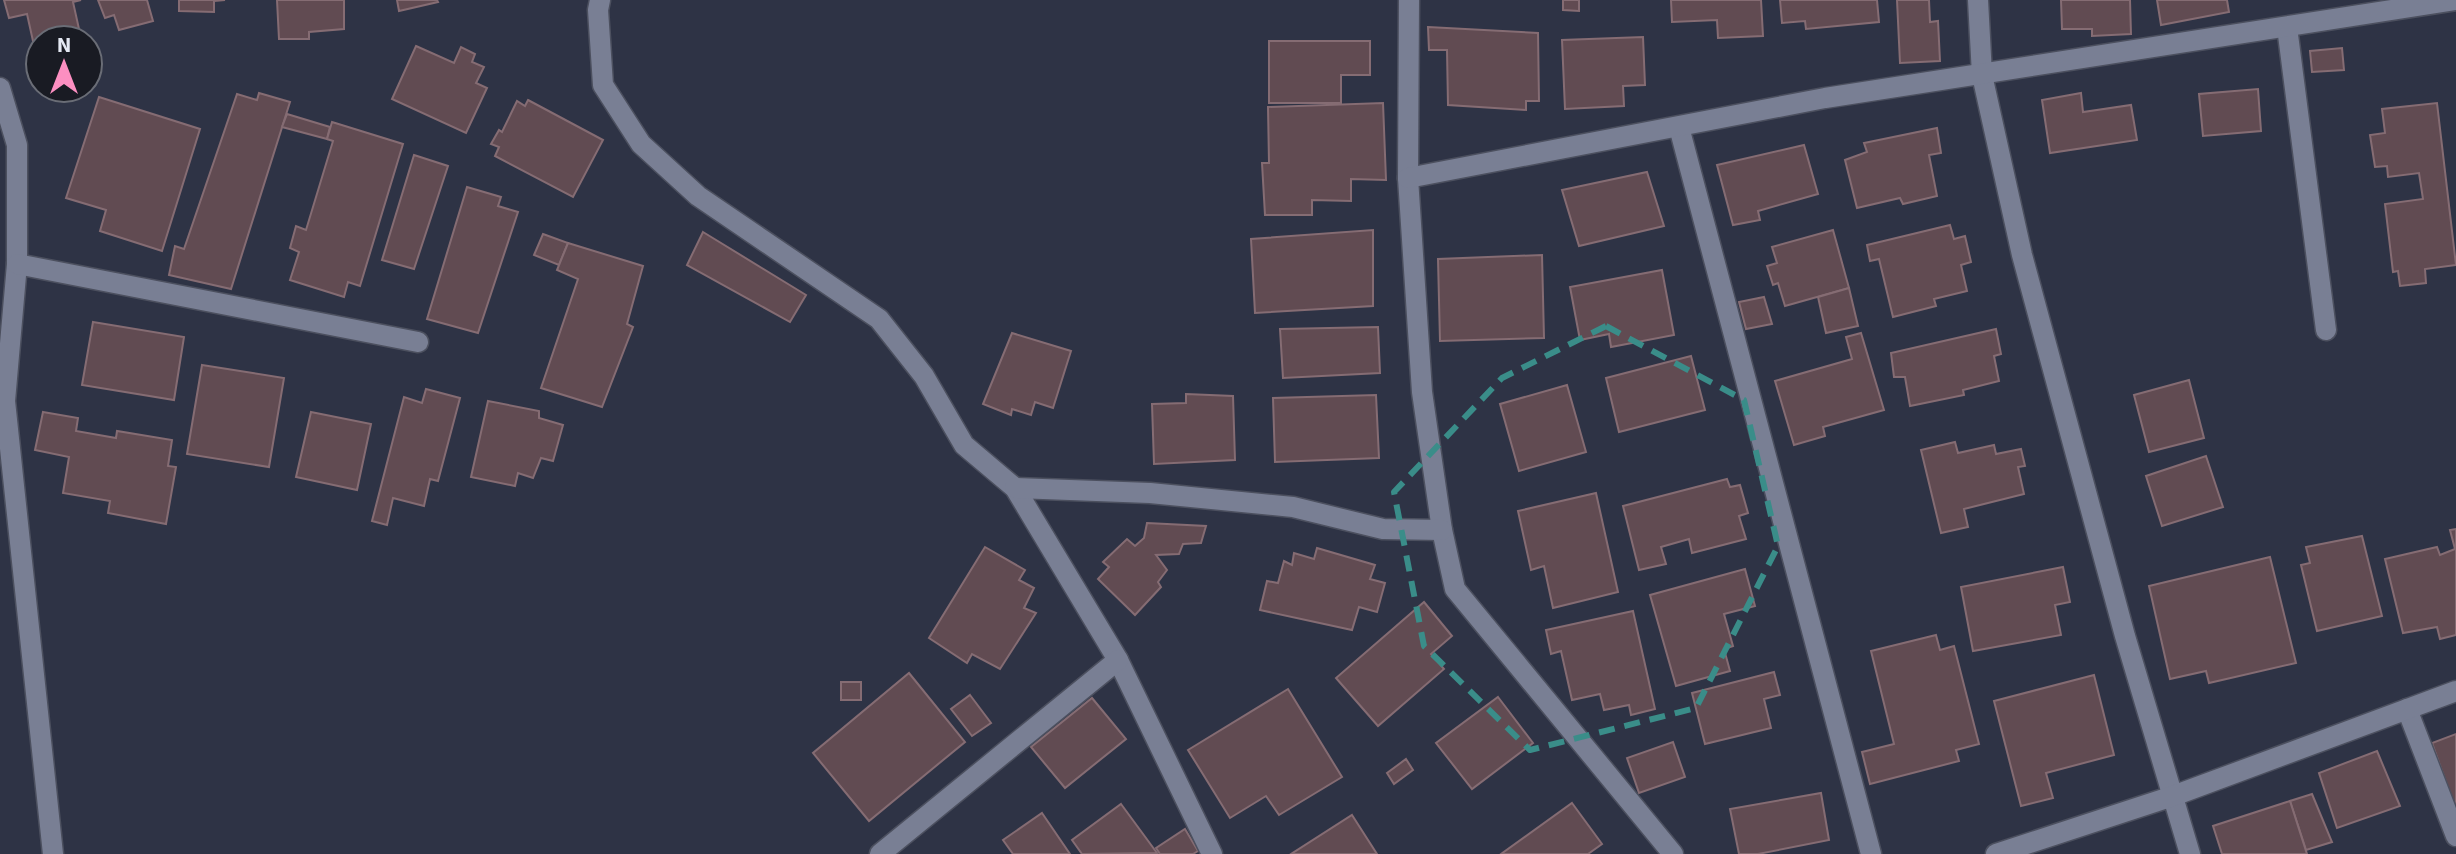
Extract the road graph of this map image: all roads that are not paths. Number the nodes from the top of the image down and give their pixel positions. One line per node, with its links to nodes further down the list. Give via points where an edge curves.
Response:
1 (600, 0): 13 (street, via 603,85 641,144 698,196 879,319 924,376 964,445)
2 (1409, 0): 9 (street)
3 (1978, 0): 6 (street)
4 (2456, 0): 5 (street)
5 (2287, 27): 6 (street); 11 (street)
6 (1982, 75): 8 (street); 18 (street, via 2022,255)
7 (0, 88): 10 (street, via 17,145)
8 (1679, 127): 9 (street); 24 (street)
9 (1408, 178): 14 (street, via 1422,392)
10 (17, 264): 12 (street); 20 (street, via 5,401)
11 (2326, 330)
12 (418, 342)
13 (1015, 488): 14 (street, via 1150,493 1293,507 1383,529); 15 (street)
14 (1442, 530): 23 (street, via 1455,589)
15 (1118, 660): 21 (street); 22 (street)
16 (2456, 691): 17 (street)
17 (2407, 709): 18 (street); 19 (street)
18 (2173, 796): 25 (street); 26 (street)
19 (2456, 836)
20 (53, 854)
21 (880, 854)
22 (1212, 854)
23 (1673, 854)
24 (1871, 854)
25 (1996, 854)
26 (2190, 854)

